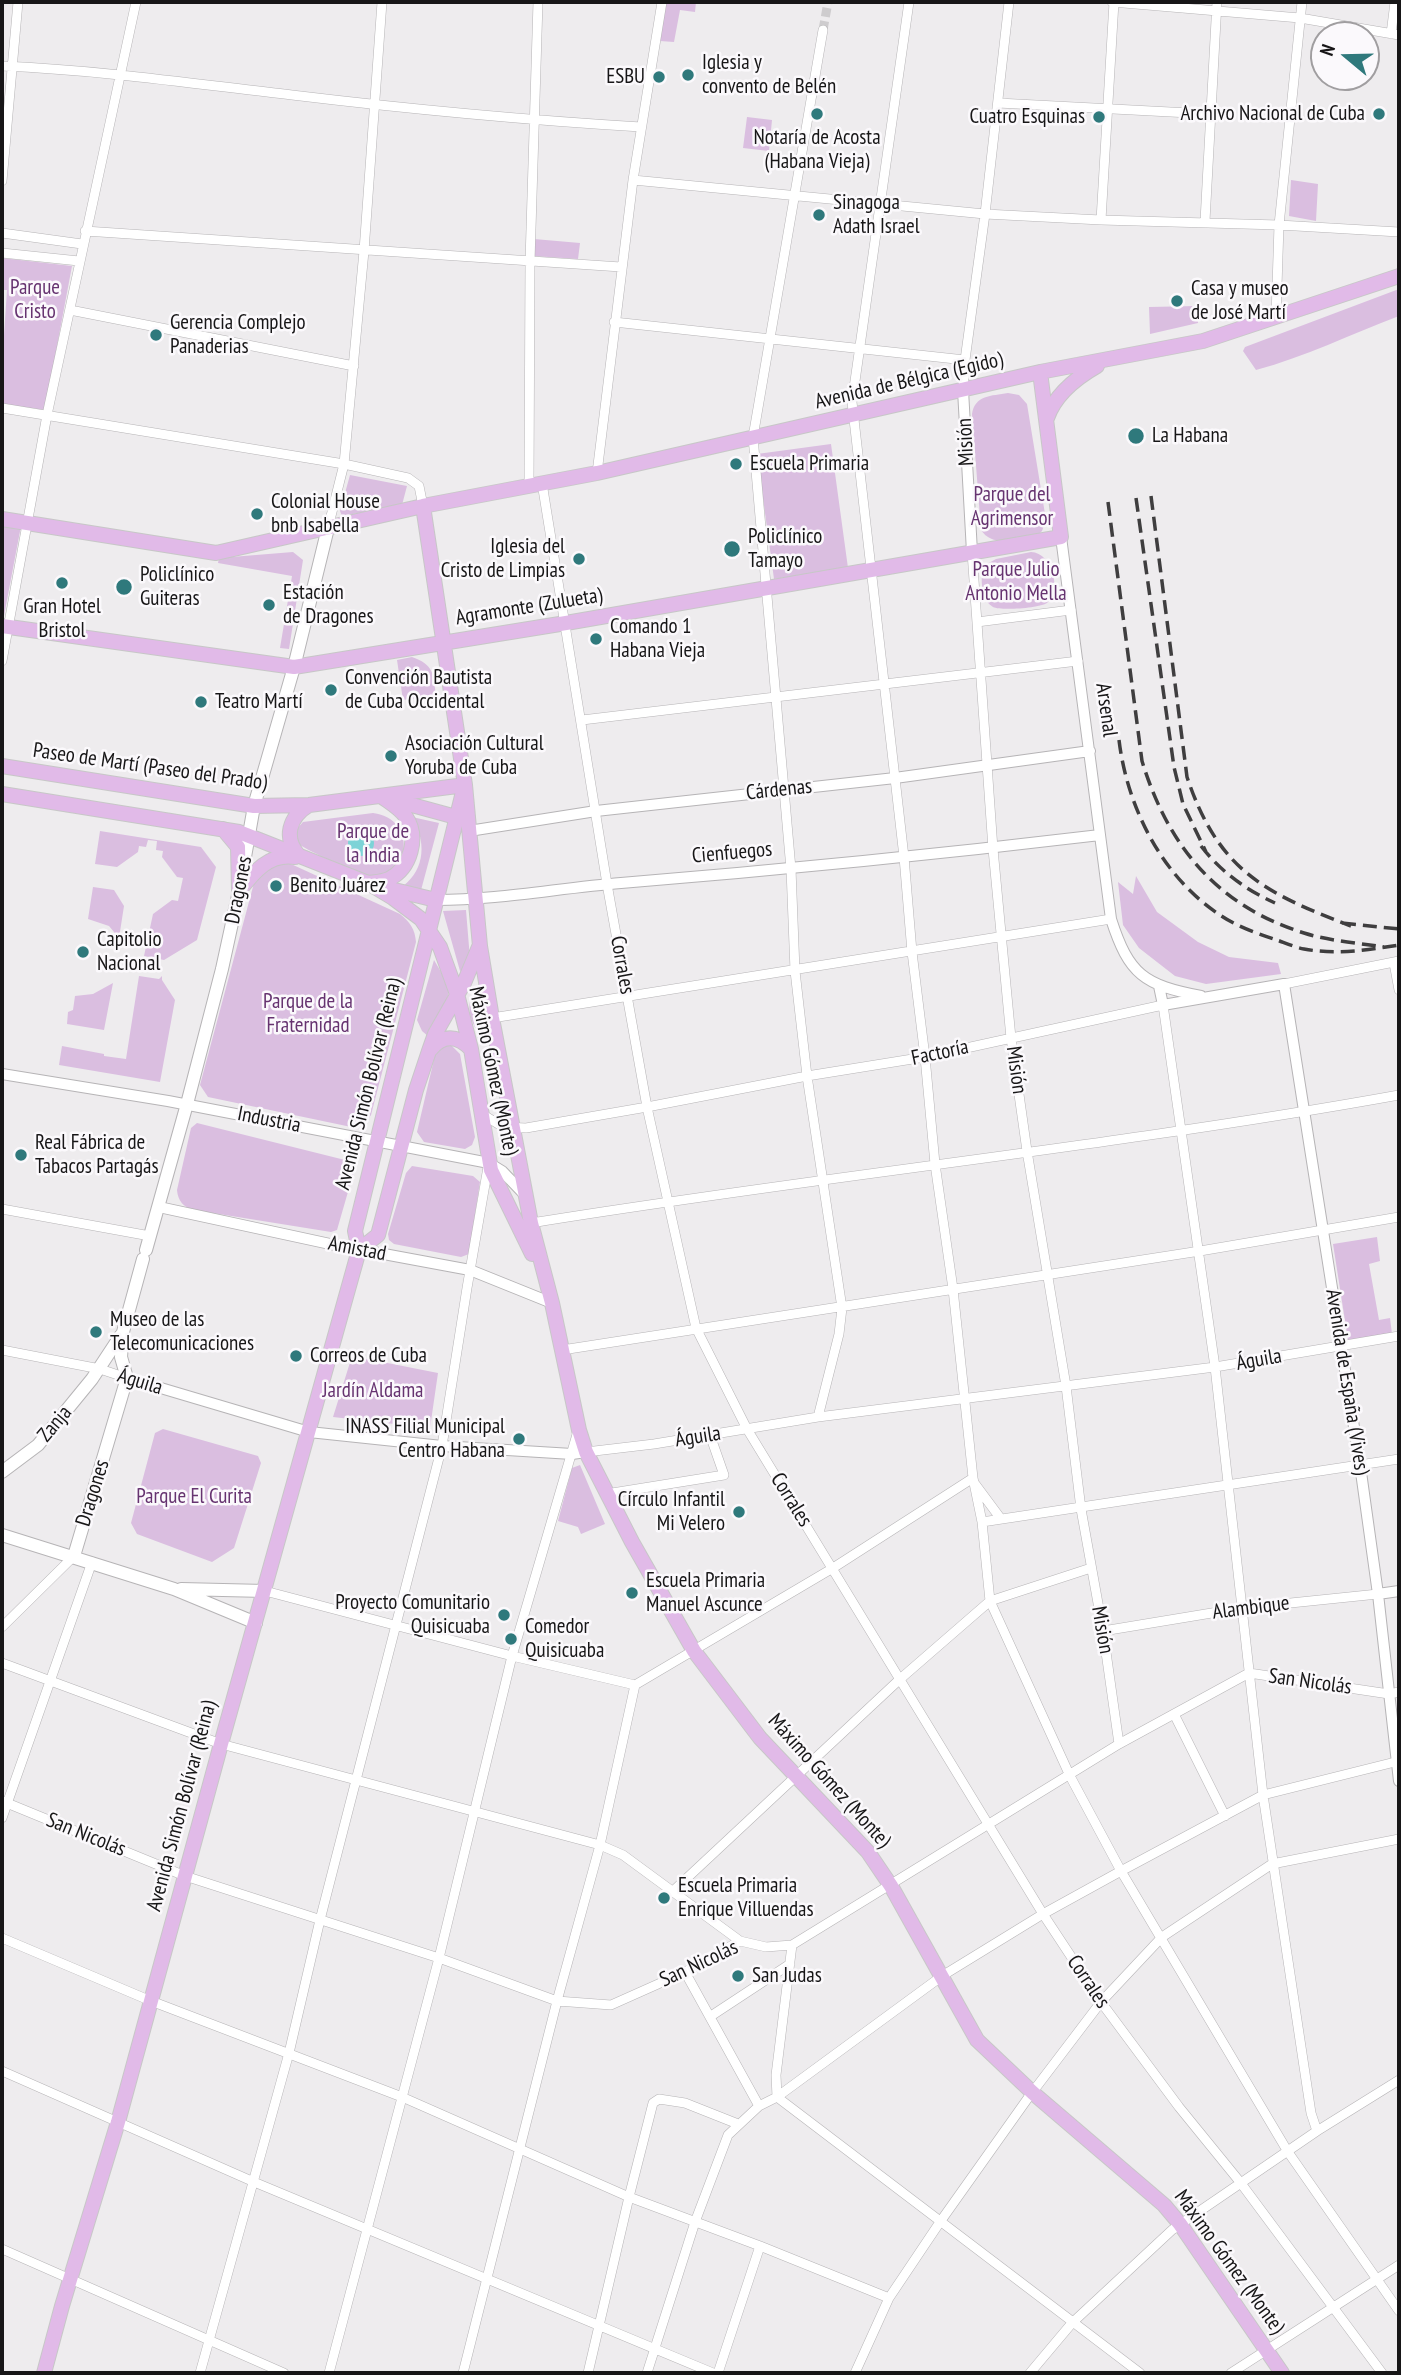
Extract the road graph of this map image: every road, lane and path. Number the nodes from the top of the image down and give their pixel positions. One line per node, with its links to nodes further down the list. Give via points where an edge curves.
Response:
1 (19, 2): 15 (street)
2 (136, 2): 16 (street)
3 (382, 2): 18 (street)
4 (538, 2): 21 (street, Corrales)
5 (662, 2): 22 (street)
6 (909, 2): 26 (street)
7 (1009, 2): 17 (street)
8 (1113, 2): 11 (street); 19 (street)
9 (1302, 2): 12 (street)
10 (1395, 2): 14 (street)
11 (1217, 6): 12 (street); 20 (street)
12 (1300, 19): 14 (street); 30 (street)
13 (823, 30): 25 (street)
14 (1395, 34)
15 (7, 66): 16 (street); 24 (street)
16 (120, 75): 18 (street); 31 (street)
17 (998, 103): 19 (street); 27 (street)
18 (373, 105): 21 (street); 35 (street)
19 (1107, 108): 20 (street); 28 (street)
20 (1209, 114): 29 (street)
21 (536, 121): 22 (street); 38 (street, Corrales)
22 (641, 127): 23 (street)
23 (633, 180): 25 (street); 39 (street)
24 (2, 181)
25 (797, 194): 26 (street); 44 (street)
26 (879, 203): 27 (street); 45 (street)
27 (985, 214): 28 (street); 46 (street)
28 (1101, 220): 29 (street)
29 (1205, 221): 30 (street)
30 (1279, 225): 32 (street); 42 (street)
31 (85, 231): 34 (street); 35 (street)
32 (1399, 232)
33 (2, 233): 34 (street)
34 (82, 244): 37 (street)
35 (364, 251): 38 (street); 48 (street)
36 (2, 253): 37 (street)
37 (79, 261): 41 (street)
38 (530, 261): 39 (street); 58 (street, Corrales)
39 (621, 267): 43 (street)
40 (1399, 276): 42 (main road, Avenida de Bélgica (Egido))
41 (70, 310): 48 (street); 52 (street)
42 (1276, 317): 47 (main road, Avenida de Bélgica (Egido), via 1203,341)
43 (614, 322): 44 (street); 57 (street)
44 (771, 338): 45 (street); 55 (street)
45 (858, 350): 46 (street); 53 (street)
46 (965, 360): 50 (street)
47 (1104, 361): 49 (main road, Avenida de Bélgica (Egido)); 54 (main road, via 1074,381 1051,407)
48 (354, 366): 56 (street)
49 (1040, 372): 50 (main road, Avenida de Bélgica (Egido)); 54 (main road, Arsenal)
50 (963, 390): 53 (main road, Avenida de Bélgica (Egido)); 64 (street, Misión)
51 (2, 408): 52 (street)
52 (47, 415): 56 (street); 61 (street)
53 (853, 416): 55 (main road, Avenida de Bélgica (Egido)); 65 (street)
54 (1047, 419): 63 (main road, Arsenal)
55 (753, 437): 57 (main road, Avenida de Bélgica (Egido)); 66 (street)
56 (345, 464): 59 (street, via 415,481); 62 (street)
57 (597, 473): 58 (main road, Avenida de Bélgica (Egido))
58 (536, 483): 59 (main road, Avenida de Bélgica (Egido)); 69 (street, Corrales)
59 (423, 506): 62 (main road, Avenida de Bélgica (Egido)); 71 (main road, Máximo Gómez (Monte))
60 (2, 519): 61 (main road, Avenida de Bélgica (Egido))
61 (26, 524): 62 (main road, Avenida de Bélgica (Egido), via 216,554); 70 (street)
62 (328, 528): 76 (main road, Dragones)
63 (1061, 537): 64 (main road, Agramonte (Zulueta)); 67 (street, Arsenal)
64 (972, 552): 65 (main road, Agramonte (Zulueta)); 68 (street, Misión)
65 (870, 569): 66 (main road, Agramonte (Zulueta)); 78 (street)
66 (767, 587): 69 (main road, Agramonte (Zulueta)); 79 (street)
67 (1071, 610): 68 (street); 74 (street, Arsenal)
68 (977, 622): 77 (street, Misión)
69 (566, 623): 71 (main road, Agramonte (Zulueta)); 80 (street, Corrales)
70 (4, 626): 73 (street); 76 (main road, Agramonte (Zulueta))
71 (442, 643): 72 (main road, Agramonte (Zulueta)); 75 (main road, Máximo Gómez (Monte))
72 (419, 646): 75 (main road); 76 (main road, Agramonte (Zulueta))
73 (2, 661)
74 (1078, 661): 77 (street); 81 (street, Arsenal)
75 (446, 666): 86 (main road, Máximo Gómez (Monte))
76 (294, 667): 91 (main road, Dragones)
77 (980, 673): 78 (street); 83 (street, Misión)
78 (883, 686): 79 (street); 85 (street)
79 (776, 698): 80 (street); 87 (street)
80 (582, 720): 93 (street, Corrales)
81 (1090, 751): 83 (street, Cárdenas); 97 (street, Arsenal)
82 (2, 766): 84 (main road, Paseo de Martí (Paseo del Prado))
83 (986, 766): 85 (street, Cárdenas); 99 (street, Misión)
84 (22, 769): 89 (main road, via 9,779 10,791); 91 (main road, Paseo de Martí (Paseo del Prado))
85 (895, 778): 87 (street, Cárdenas); 100 (street)
86 (464, 785): 90 (main road); 94 (main road, Máximo Gómez (Monte)); 96 (main road, Máximo Gómez (Monte))
87 (784, 789): 93 (street, Cárdenas); 102 (street)
88 (2, 794): 89 (main road)
89 (17, 796): 95 (main road)
90 (380, 796): 92 (main road, Paseo de Martí (Paseo del Prado)); 94 (main road, Paseo de Martí (Paseo del Prado)); 103 (main road, via 408,820 413,842 406,863 395,875)
91 (254, 806): 92 (main road, Paseo de Martí (Paseo del Prado)); 98 (main road, Dragones)
92 (309, 806): 101 (main road, via 295,816 289,834)
93 (596, 811): 96 (street, Cárdenas); 104 (street, Corrales)
94 (456, 817): 96 (main road); 107 (main road, Máximo Gómez (Monte))
95 (222, 828): 98 (main road); 105 (main road, via 238,847)
96 (469, 831): 106 (main road, Máximo Gómez (Monte))
97 (1100, 835): 99 (street, Cienfuegos); 108 (street, Arsenal)
98 (249, 836): 101 (main road); 105 (main road, Dragones)
99 (993, 849): 100 (street, Cienfuegos); 110 (street, Misión)
100 (904, 857): 102 (street, Cienfuegos); 112 (street)
101 (300, 858): 103 (main road); 105 (main road, via 280,857 265,863)
102 (791, 869): 104 (street, Cienfuegos); 114 (street)
103 (368, 883): 107 (main road, Cienfuegos); 109 (main road, via 409,909)
104 (607, 884): 106 (street, Cienfuegos); 119 (street, Corrales)
105 (239, 891): 130 (main road, Dragones)
106 (475, 899): 107 (street, Cienfuegos); 111 (main road, Máximo Gómez (Monte))
107 (436, 900): 109 (main road, Máximo Gómez (Monte))
108 (1111, 919): 110 (street); 116 (street, Arsenal, via 1129,963)
109 (429, 929): 118 (main road, Máximo Gómez (Monte)); 136 (main road, Avenida Simón Bolívar (Reina))
110 (1000, 936): 112 (street); 123 (street, Misión)
111 (480, 946): 118 (main road, Avenida Simón Bolívar (Reina)); 122 (main road, Máximo Gómez (Monte))
112 (912, 952): 114 (street); 126 (street)
113 (1397, 962): 115 (street, Factoría); 117 (street)
114 (795, 971): 119 (street); 128 (street)
115 (1284, 984): 120 (street, Factoría); 132 (street, Avenida de España (Vives))
116 (1159, 986): 120 (street, Arsenal); 121 (street)
117 (1399, 990)
118 (457, 994): 124 (main road, Máximo Gómez (Monte)); 125 (main road, Avenida Simón Bolívar (Reina))
119 (628, 998): 122 (street); 131 (street, Corrales)
120 (1208, 998): 121 (street, Factoría)
121 (1163, 1005): 123 (street, Factoría); 135 (street)
122 (492, 1018): 134 (main road, Máximo Gómez (Monte))
123 (1011, 1038): 126 (street, Factoría); 138 (street, Misión)
124 (471, 1049): 125 (main road, via 450,1037); 133 (main road, Máximo Gómez (Monte))
125 (429, 1051): 137 (main road, Avenida Simón Bolívar (Reina))
126 (925, 1057): 128 (street, Factoría); 140 (street)
127 (2, 1074): 130 (street, Industria)
128 (807, 1076): 131 (street, Factoría); 141 (street)
129 (1399, 1094): 132 (street)
130 (187, 1104): 136 (street, Industria); 144 (main road, Dragones)
131 (647, 1107): 134 (street, Factoría); 143 (street, Corrales)
132 (1304, 1112): 135 (street); 148 (street, Avenida de España (Vives))
133 (482, 1115): 134 (street); 139 (main road, Máximo Gómez (Monte))
134 (512, 1129): 142 (main road, Máximo Gómez (Monte))
135 (1182, 1129): 138 (street); 151 (street)
136 (377, 1140): 137 (street, Industria); 150 (main road, Avenida Simón Bolívar (Reina), via 355,1231)
137 (402, 1145): 139 (street, Industria); 150 (main road, Avenida Simón Bolívar (Reina), via 378,1235)
138 (1027, 1151): 140 (street); 153 (street, Misión)
139 (489, 1163): 142 (street, Industria); 152 (street); 154 (main road, Máximo Gómez (Monte))
140 (935, 1164): 141 (street); 155 (street)
141 (822, 1178): 143 (street); 157 (street)
142 (524, 1194): 147 (main road, Máximo Gómez (Monte))
143 (667, 1201): 147 (street); 158 (street, Corrales)
144 (159, 1207): 149 (main road, Dragones); 150 (street, Amistad)
145 (2, 1209): 149 (street)
146 (1399, 1217): 148 (street)
147 (531, 1223): 154 (main road, Máximo Gómez (Monte))
148 (1323, 1231): 151 (street); 161 (street, Avenida de España (Vives))
149 (150, 1236): 159 (main road, Dragones)
150 (359, 1250): 152 (street, Amistad); 171 (main road, Avenida Simón Bolívar (Reina))
151 (1200, 1251): 153 (street); 164 (street)
152 (470, 1270): 156 (street, Amistad); 173 (street)
153 (1047, 1275): 155 (street); 167 (street, Misión)
154 (547, 1287): 156 (main road, Máximo Gómez (Monte))
155 (953, 1289): 157 (street); 168 (street)
156 (552, 1303): 163 (main road, Máximo Gómez (Monte))
157 (842, 1308): 158 (street); 169 (street)
158 (696, 1328): 163 (street); 170 (street, Corrales)
159 (123, 1332): 165 (main road, Dragones); 166 (main road, Dragones, via 121,1357)
160 (1399, 1336): 161 (street, Águila)
161 (1342, 1345): 164 (street, Águila); 176 (street, Avenida de España (Vives))
162 (2, 1350): 165 (street, Águila)
163 (562, 1350): 174 (main road, Máximo Gómez (Monte), via 579,1430)
164 (1215, 1367): 167 (street, Águila); 179 (street)
165 (100, 1369): 166 (street, Águila); 177 (main road, Zanja, via 38,1445)
166 (127, 1378): 171 (street, Águila); 185 (main road, Dragones)
167 (1066, 1385): 168 (street, Águila); 181 (street, Misión)
168 (965, 1399): 169 (street, Águila); 178 (street)
169 (818, 1417): 170 (street, Águila)
170 (747, 1429): 172 (street, Águila); 187 (street, Corrales)
171 (309, 1432): 173 (street, Águila); 190 (main road, Avenida Simón Bolívar (Reina))
172 (710, 1435): 174 (street, Águila); 180 (street, via 724,1475)
173 (442, 1446): 174 (street, Águila); 196 (street)
174 (579, 1453): 180 (main road, Máximo Gómez (Monte)); 200 (street)
175 (1399, 1458): 176 (street)
176 (1360, 1465): 179 (street); 192 (street, Avenida de España (Vives))
177 (2, 1472)
178 (973, 1480): 182 (street); 183 (street); 187 (street)
179 (1227, 1484): 181 (street); 194 (street)
180 (606, 1494): 199 (main road, Máximo Gómez (Monte))
181 (1081, 1509): 182 (street); 188 (street, Misión)
182 (1001, 1519): 183 (street)
183 (982, 1522): 193 (street)
184 (2, 1535): 185 (main road)
185 (74, 1556): 186 (main road); 197 (street, Dragones)
186 (92, 1562): 189 (main road); 203 (street)
187 (833, 1568): 199 (street); 204 (street, Corrales)
188 (1091, 1568): 193 (street); 198 (street, Misión)
189 (174, 1589): 190 (main road); 195 (main road)
190 (265, 1591): 195 (main road, Avenida Simón Bolívar (Reina)); 196 (street)
191 (1399, 1591): 192 (street, Alambique)
192 (1378, 1594): 194 (street, Alambique); 206 (street, Avenida de España (Vives))
193 (990, 1601): 204 (street); 211 (street)
194 (1242, 1608): 198 (street, Alambique); 202 (street)
195 (256, 1623): 208 (main road, Avenida Simón Bolívar (Reina))
196 (397, 1625): 200 (street); 213 (street)
197 (2, 1627)
198 (1103, 1631): 209 (street, Misión)
199 (694, 1651): 205 (street); 212 (main road, Máximo Gómez (Monte), via 744,1720)
200 (512, 1656): 205 (street); 217 (street)
201 (2, 1664): 203 (street)
202 (1249, 1673): 206 (street, San Nicolás); 207 (street, San Nicolás); 215 (street)
203 (51, 1680): 208 (street); 216 (street)
204 (899, 1680): 212 (street); 220 (street, Corrales)
205 (635, 1685): 222 (street)
206 (1394, 1693): 210 (street, Avenida de España (Vives))
207 (1174, 1714): 209 (street, San Nicolás); 218 (street)
208 (221, 1744): 213 (street); 225 (main road, Avenida Simón Bolívar (Reina))
209 (1119, 1744): 211 (street, San Nicolás)
210 (1398, 1762): 214 (street, Avenida de España (Vives)); 215 (street)
211 (1070, 1776): 220 (street, San Nicolás); 224 (street)
212 (798, 1777): 226 (main road, Máximo Gómez (Monte), via 868,1852); 227 (street)
213 (357, 1781): 217 (street); 229 (street)
214 (1399, 1781)
215 (1263, 1795): 218 (street); 223 (street)
216 (4, 1802): 219 (street); 225 (street, San Nicolás)
217 (474, 1812): 222 (street); 234 (street)
218 (1225, 1816): 224 (street)
219 (2, 1818)
220 (990, 1825): 226 (street, San Nicolás); 228 (street, Corrales)
221 (1399, 1839): 223 (street)
222 (600, 1845): 227 (street, via 623,1855); 239 (street)
223 (1272, 1864): 230 (street); 251 (street)
224 (1121, 1871): 228 (street); 230 (street)
225 (185, 1876): 229 (street, San Nicolás); 238 (main road, Avenida Simón Bolívar (Reina))
226 (891, 1886): 233 (street, San Nicolás); 237 (main road, Máximo Gómez (Monte))
227 (672, 1892): 232 (street)
228 (1044, 1914): 237 (street); 240 (street, Corrales)
229 (320, 1920): 234 (street, San Nicolás); 242 (street)
230 (1162, 1937): 240 (street); 253 (street)
231 (2, 1938): 238 (street)
232 (740, 1941): 233 (street, San Nicolás, via 766,1947); 236 (street, San Nicolás)
233 (792, 1945): 235 (street)
234 (439, 1958): 239 (street, San Nicolás); 246 (street)
235 (790, 1964): 241 (street); 247 (street)
236 (685, 1972): 239 (street, San Nicolás, via 611,2005); 241 (street)
237 (942, 1976): 245 (main road, Máximo Gómez (Monte), via 977,2040); 247 (street)
238 (151, 2001): 242 (street); 249 (main road, Avenida Simón Bolívar (Reina))
239 (557, 2001): 252 (street)
240 (1101, 2003): 245 (street); 255 (street, Corrales)
241 (711, 2016): 248 (street)
242 (289, 2053): 246 (street); 254 (street)
243 (2, 2071): 249 (street)
244 (1399, 2080): 251 (street)
245 (1033, 2093): 258 (street); 259 (main road, Máximo Gómez (Monte))
246 (402, 2097): 252 (street); 260 (street)
247 (777, 2097): 248 (street); 258 (street)
248 (759, 2106): 250 (street)
249 (118, 2122): 254 (street); 264 (main road, Avenida Simón Bolívar (Reina))
250 (738, 2124): 256 (street, via 685,2104 655,2100); 257 (street, via 728,2135)
251 (1317, 2131): 253 (street)
252 (519, 2149): 256 (street); 266 (street)
253 (1288, 2152): 255 (street); 265 (street)
254 (254, 2182): 260 (street); 272 (street)
255 (1240, 2182): 259 (street); 268 (street, Corrales)
256 (629, 2197): 257 (street); 271 (street)
257 (695, 2222): 261 (street); 273 (street)
258 (940, 2222): 267 (street); 270 (street)
259 (1180, 2224): 270 (street); 274 (main road, Máximo Gómez (Monte))
260 (368, 2230): 266 (street); 278 (street)
261 (760, 2246): 267 (street); 282 (street)
262 (2, 2249): 264 (street)
263 (1399, 2265): 265 (street)
264 (71, 2278): 272 (street); 275 (main road, Avenida Simón Bolívar (Reina))
265 (1377, 2279): 268 (street); 269 (street)
266 (487, 2280): 271 (street); 279 (street)
267 (888, 2298): 283 (street)
268 (1333, 2308): 274 (street); 288 (street, Corrales)
269 (1399, 2311)
270 (1072, 2323): 284 (street); 285 (street)
271 (601, 2325): 273 (street); 280 (street)
272 (209, 2339): 276 (street); 277 (street)
273 (655, 2350): 281 (street); 282 (street)
274 (1266, 2350): 286 (street); 287 (main road, Máximo Gómez (Monte))
275 (44, 2373)
276 (200, 2373)
277 (284, 2373)
278 (329, 2373)
279 (463, 2373)
280 (589, 2373)
281 (647, 2373)
282 (716, 2373)
283 (855, 2373)
284 (1030, 2373)
285 (1140, 2373)
286 (1231, 2373)
287 (1282, 2373)
288 (1382, 2373)

